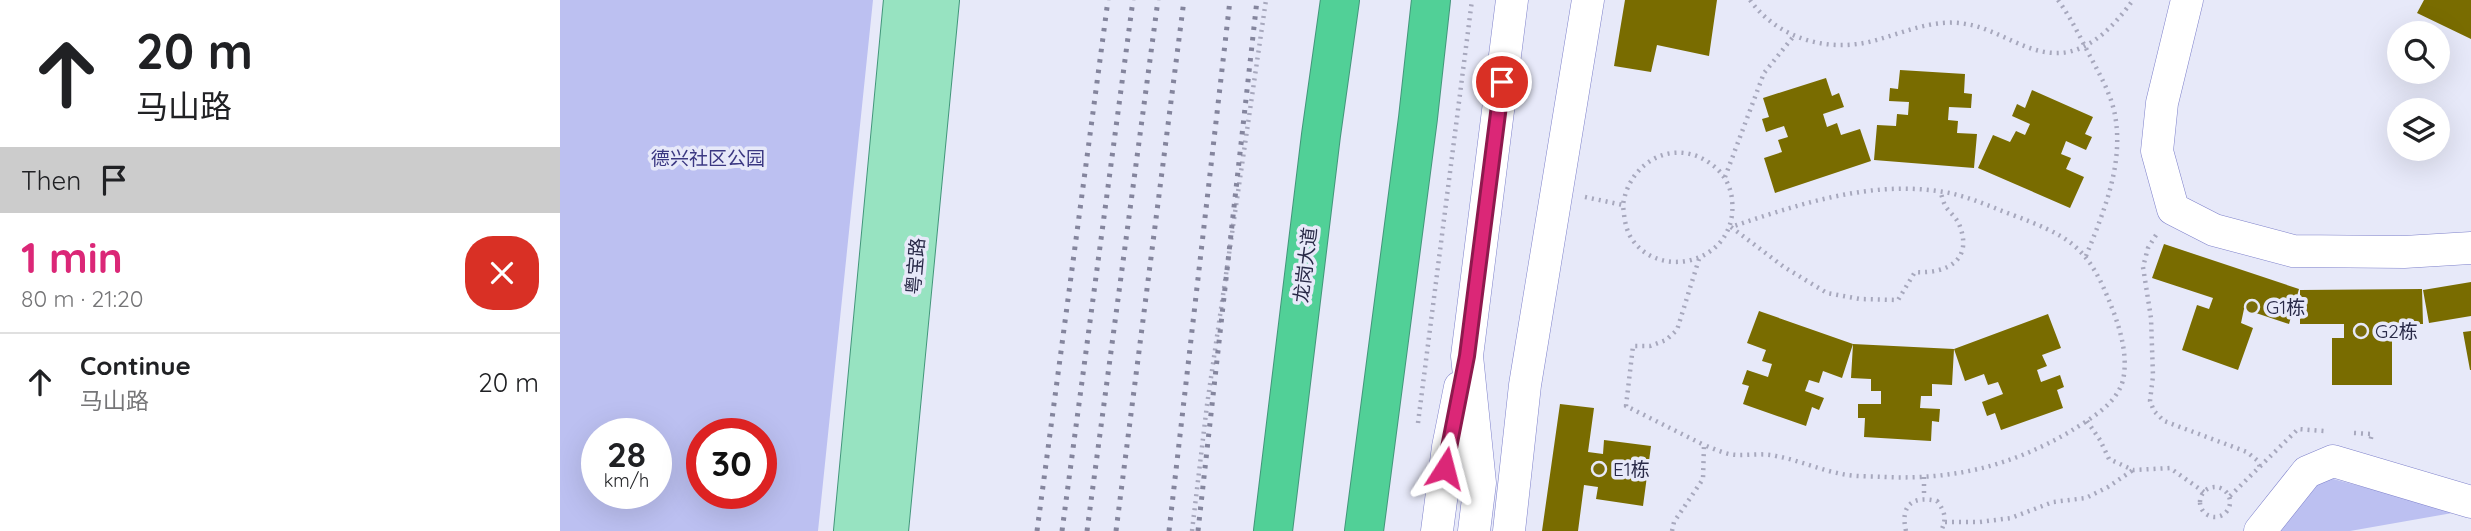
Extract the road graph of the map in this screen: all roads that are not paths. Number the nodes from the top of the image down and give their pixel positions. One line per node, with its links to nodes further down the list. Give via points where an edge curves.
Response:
1 (903, 0): 11 (main road, 粤宝路)
2 (940, 0): 12 (main road, 粤宝路)
3 (1340, 0): 13 (highway, 龙岗大道)
4 (1431, 0): 14 (highway)
5 (1512, 0): 9 (street)
6 (1588, 0): 17 (street, via 1525,386)
7 (2187, 0): 8 (street, via 2162,103 2157,151 2173,209 2214,230 2293,251)
8 (2471, 248)
9 (1467, 356): 15 (street); 16 (street, via 1480,483)
10 (2471, 502): 18 (street, via 2333,461 2307,472)
11 (853, 531)
12 (889, 531)
13 (1273, 531)
14 (1363, 531)
15 (1437, 531)
16 (1474, 531)
17 (1509, 531)
18 (2260, 531)

